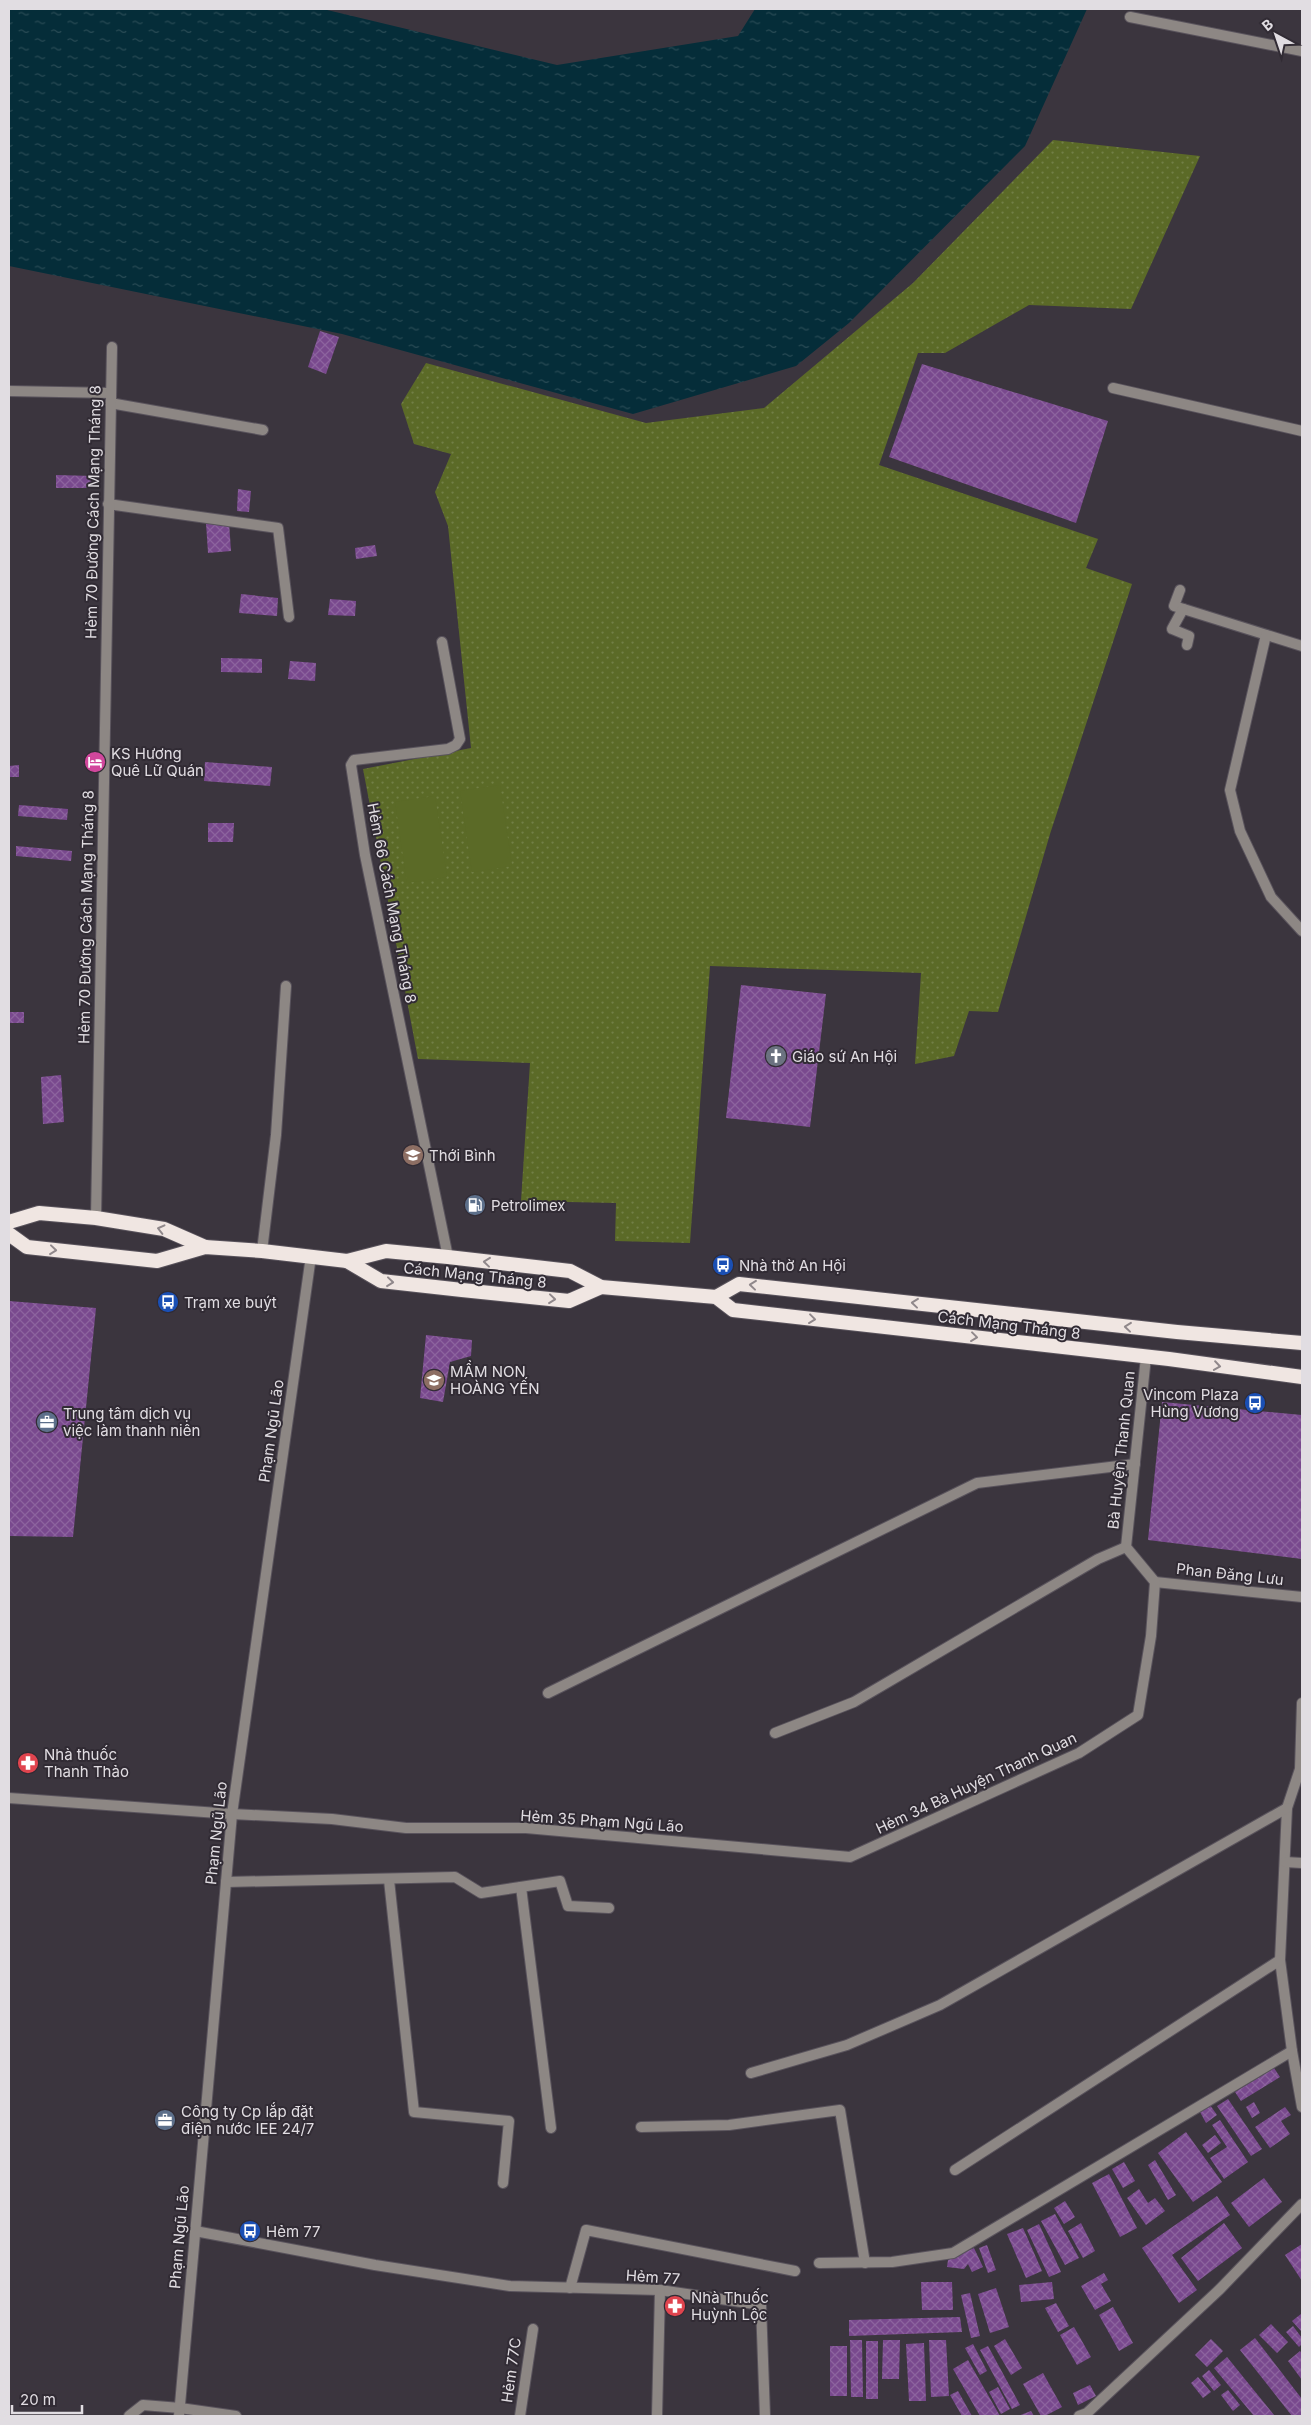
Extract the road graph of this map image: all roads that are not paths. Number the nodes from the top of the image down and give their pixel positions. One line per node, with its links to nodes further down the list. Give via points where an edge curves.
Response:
1 (1130, 17): 2 (street)
2 (1302, 51)
3 (112, 346): 6 (street, Hẻm 70 Đường Cách Mạng Tháng 8)
4 (1113, 388): 8 (street)
5 (9, 391): 6 (street)
6 (111, 398): 7 (street); 9 (street, Hẻm 70 Đường Cách Mạng Tháng 8)
7 (263, 430)
8 (1302, 430)
9 (108, 504): 12 (street, via 278,528); 19 (street, Hẻm 70 Đường Cách Mạng Tháng 8)
10 (1180, 590): 11 (street, via 1174,606)
11 (1183, 609): 13 (street); 15 (street, via 1172,629 1189,636)
12 (290, 617)
13 (1266, 635): 16 (street); 17 (street, via 1230,790 1240,831 1271,897)
14 (442, 642): 25 (street, Hẻm 66 Cách Mạng Tháng 8, via 460,739 456,745 448,749 354,760 351,765 365,855)
15 (1187, 645)
16 (1302, 646)
17 (1302, 931)
18 (286, 986): 23 (street, via 276,1135)
19 (96, 1218): 20 (highway, Cách Mạng Tháng 8, via 39,1213); 22 (highway, Cách Mạng Tháng 8, one-way to 19, via 164,1228)
20 (9, 1222)
21 (9, 1234): 22 (highway, Cách Mạng Tháng 8, one-way to 22, via 28,1247 157,1261)
22 (206, 1247): 23 (highway, Cách Mạng Tháng 8)
23 (262, 1251): 24 (highway, Cách Mạng Tháng 8)
24 (311, 1256): 26 (highway, Cách Mạng Tháng 8); 41 (street, Phạm Ngũ Lão)
25 (448, 1257): 26 (highway, Cách Mạng Tháng 8, via 386,1251); 27 (highway, Cách Mạng Tháng 8, one-way to 25, via 570,1271)
26 (347, 1261): 27 (highway, Cách Mạng Tháng 8, one-way to 27, via 382,1281 569,1301)
27 (601, 1287): 28 (highway, Cách Mạng Tháng 8)
28 (716, 1297): 29 (highway, Cách Mạng Tháng 8, one-way to 28, via 740,1284); 30 (highway, Cách Mạng Tháng 8, one-way to 30, via 733,1310)
29 (1302, 1344)
30 (1146, 1357): 31 (highway, Cách Mạng Tháng 8, one-way to 31); 32 (street, Bà Huyện Thanh Quan)
31 (1302, 1378)
32 (1134, 1464): 33 (street, Bà Huyện Thanh Quan); 36 (street, via 977,1483)
33 (1126, 1547): 34 (street, Bà Huyện Thanh Quan); 38 (street, via 1098,1559 854,1702)
34 (1155, 1582): 35 (street, Phan Đăng Lưu); 42 (street, Hẻm 34 Bà Huyện Thanh Quan, via 1151,1636 1138,1715 1079,1753)
35 (1302, 1597)
36 (548, 1693)
37 (1302, 1702): 40 (street, via 1300,1769)
38 (775, 1733)
39 (9, 1798): 41 (street, Hẻm 35 Phạm Ngũ Lão)
40 (1287, 1808): 43 (street); 51 (street, via 940,2004 847,2044)
41 (232, 1814): 42 (street, Hẻm 35 Phạm Ngũ Lão, via 332,1819 406,1828 526,1828); 46 (street, Phạm Ngũ Lão)
42 (850, 1857)
43 (1284, 1862): 44 (street); 49 (street)
44 (1302, 1863)
45 (389, 1880): 46 (street); 47 (street, via 455,1877 482,1893); 56 (street, via 414,2112 508,2121)
46 (226, 1882): 58 (street, Phạm Ngũ Lão)
47 (521, 1887): 48 (street, via 560,1881 568,1906); 54 (street)
48 (609, 1908)
49 (1280, 1960): 50 (street); 55 (street)
50 (1292, 2051): 52 (street); 60 (street, via 953,2253)
51 (751, 2073)
52 (1302, 2106)
53 (641, 2127): 60 (street, via 729,2125 840,2110)
54 (551, 2128)
55 (955, 2170)
56 (503, 2183)
57 (1302, 2204): 66 (street, via 1220,2289)
58 (195, 2231): 62 (street, Hẻm 77, via 435,2275 510,2286); 65 (street, Phạm Ngũ Lão)
59 (819, 2263): 60 (street)
60 (865, 2263)
61 (795, 2270): 62 (street, via 586,2230)
62 (570, 2288): 63 (street, Hẻm 77)
63 (660, 2290): 70 (street); 71 (street, Hẻm 77, via 761,2305)
64 (533, 2329): 69 (street, Hẻm 77C)
65 (179, 2412): 67 (street, via 143,2405); 68 (street)
66 (1085, 2415)
67 (129, 2416)
68 (236, 2416)
69 (520, 2416)
70 (658, 2416)
71 (765, 2416)

